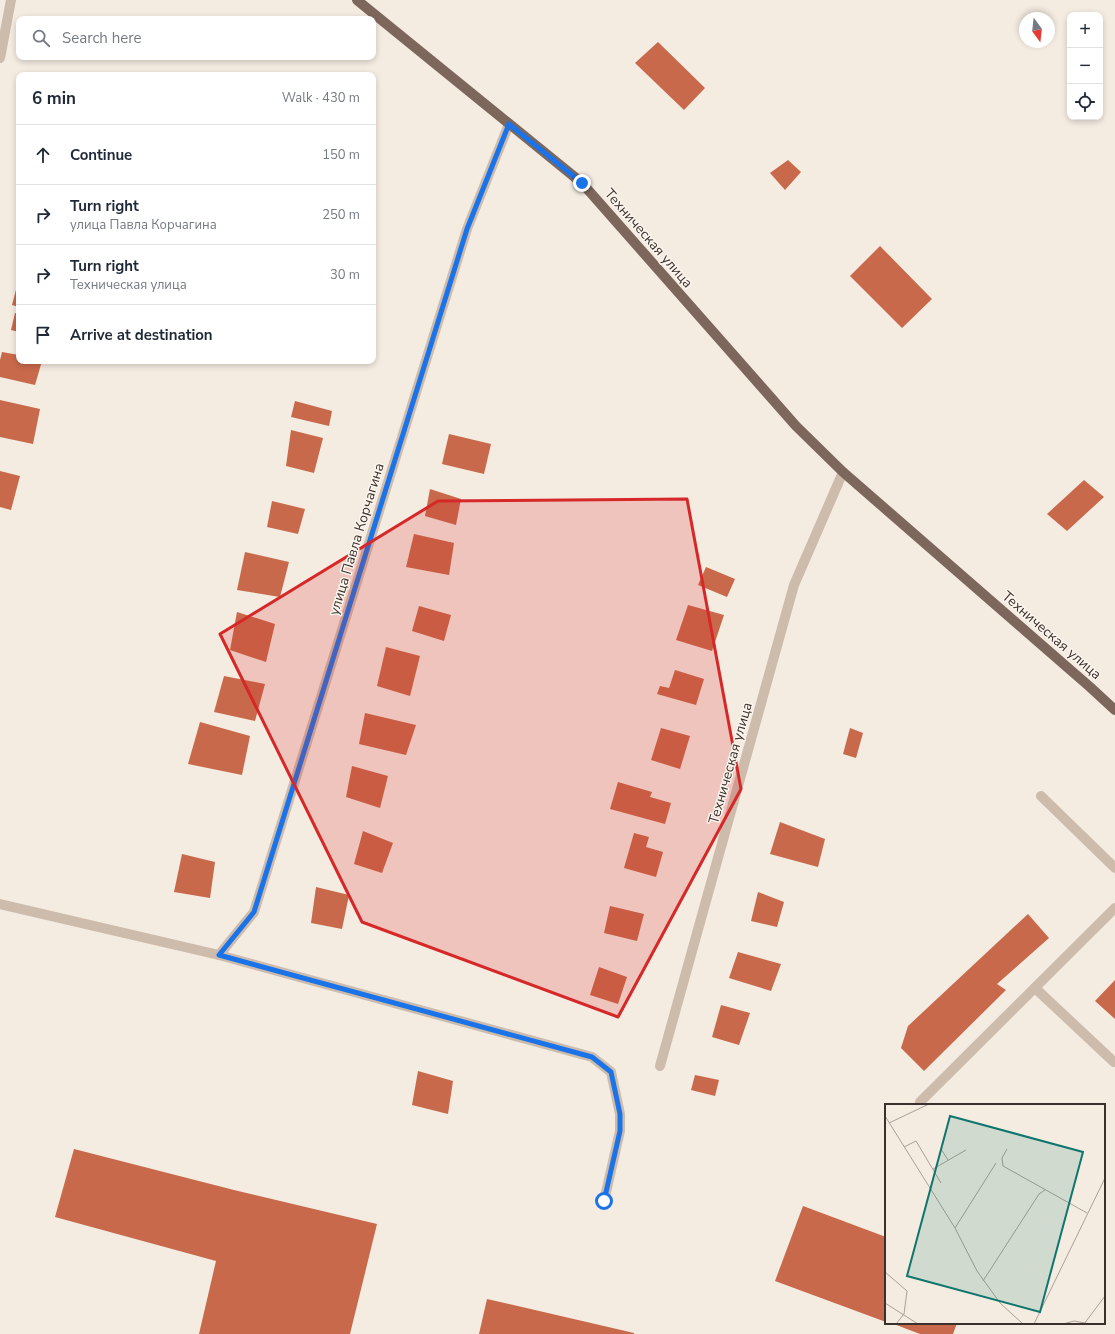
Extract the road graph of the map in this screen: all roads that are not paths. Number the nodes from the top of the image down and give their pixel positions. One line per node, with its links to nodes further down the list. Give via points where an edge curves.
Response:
1 (11, 0): 3 (street)
2 (357, 0): 4 (main road, Техническая улица)
3 (0, 58)
4 (509, 124): 5 (main road, Техническая улица, via 582,183 796,426); 11 (street, улица Павла Корчагина, via 467,229 254,912)
5 (843, 472): 6 (main road, Техническая улица); 14 (street, Техническая улица, via 794,585)
6 (1115, 710)
7 (1041, 796): 8 (street)
8 (1115, 868)
9 (0, 904): 11 (street)
10 (1115, 908): 12 (street)
11 (219, 955): 16 (street, via 592,1057 611,1072 620,1114 620,1131)
12 (1035, 988): 13 (street); 15 (street)
13 (1114, 1062)
14 (660, 1066)
15 (920, 1102)
16 (604, 1201)

